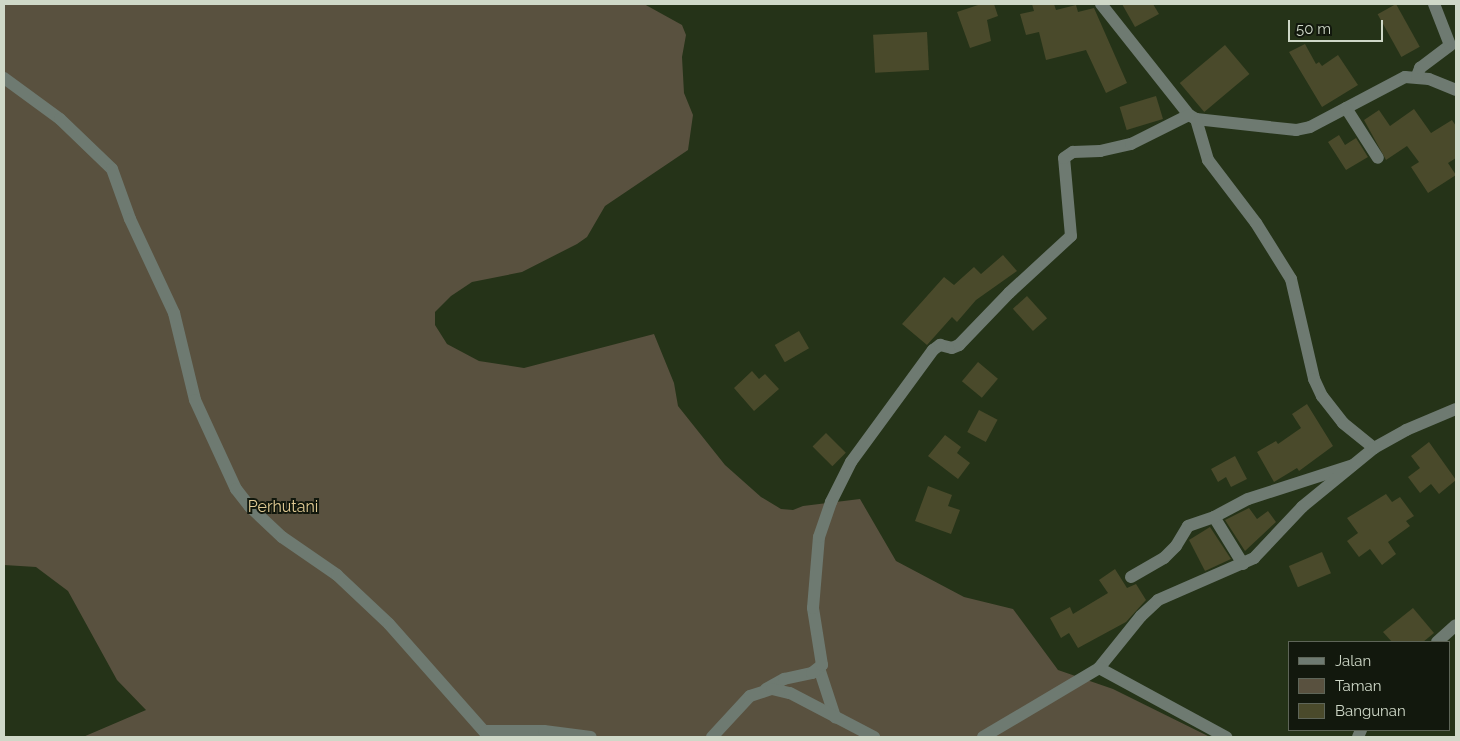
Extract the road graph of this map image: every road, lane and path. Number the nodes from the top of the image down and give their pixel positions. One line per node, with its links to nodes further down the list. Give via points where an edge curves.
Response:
1 (1101, 4): 7 (street)
2 (1434, 4): 3 (street, via 1450,45 1420,68)
3 (1417, 76): 5 (street); 6 (street, via 1392,82)
4 (4, 78): 21 (street, via 60,118 112,169 130,219 174,313 195,400 236,489 267,525 358,594)
5 (1456, 90)
6 (1346, 108): 7 (street, via 1310,127 1296,130); 8 (street)
7 (1193, 117): 10 (street, via 1208,160 1256,223 1291,279 1314,379 1322,396 1343,424); 17 (street, via 1131,144 1067,154 1063,164 1071,230 1067,242 1008,293 959,345 952,348 940,345 933,350 851,462 831,502 819,537 813,608 822,654)
8 (1378, 158)
9 (1456, 409): 10 (street, via 1406,430)
10 (1374, 448): 11 (street)
11 (1355, 464): 12 (street, via 1248,499); 13 (street, via 1293,516 1262,552)
12 (1214, 517): 13 (street); 14 (street, via 1188,526 1164,558)
13 (1243, 564): 18 (street, via 1158,600)
14 (1131, 577)
15 (1456, 625): 16 (street)
16 (1438, 641)
17 (819, 668): 19 (street); 20 (street)
18 (1099, 668): 25 (street); 26 (street)
19 (766, 689): 20 (street, via 790,693); 23 (street, via 742,703)
20 (835, 717): 24 (street)
21 (487, 734): 22 (street, via 544,731)
22 (591, 737)
23 (712, 737)
24 (874, 737)
25 (983, 737)
26 (1226, 737)

